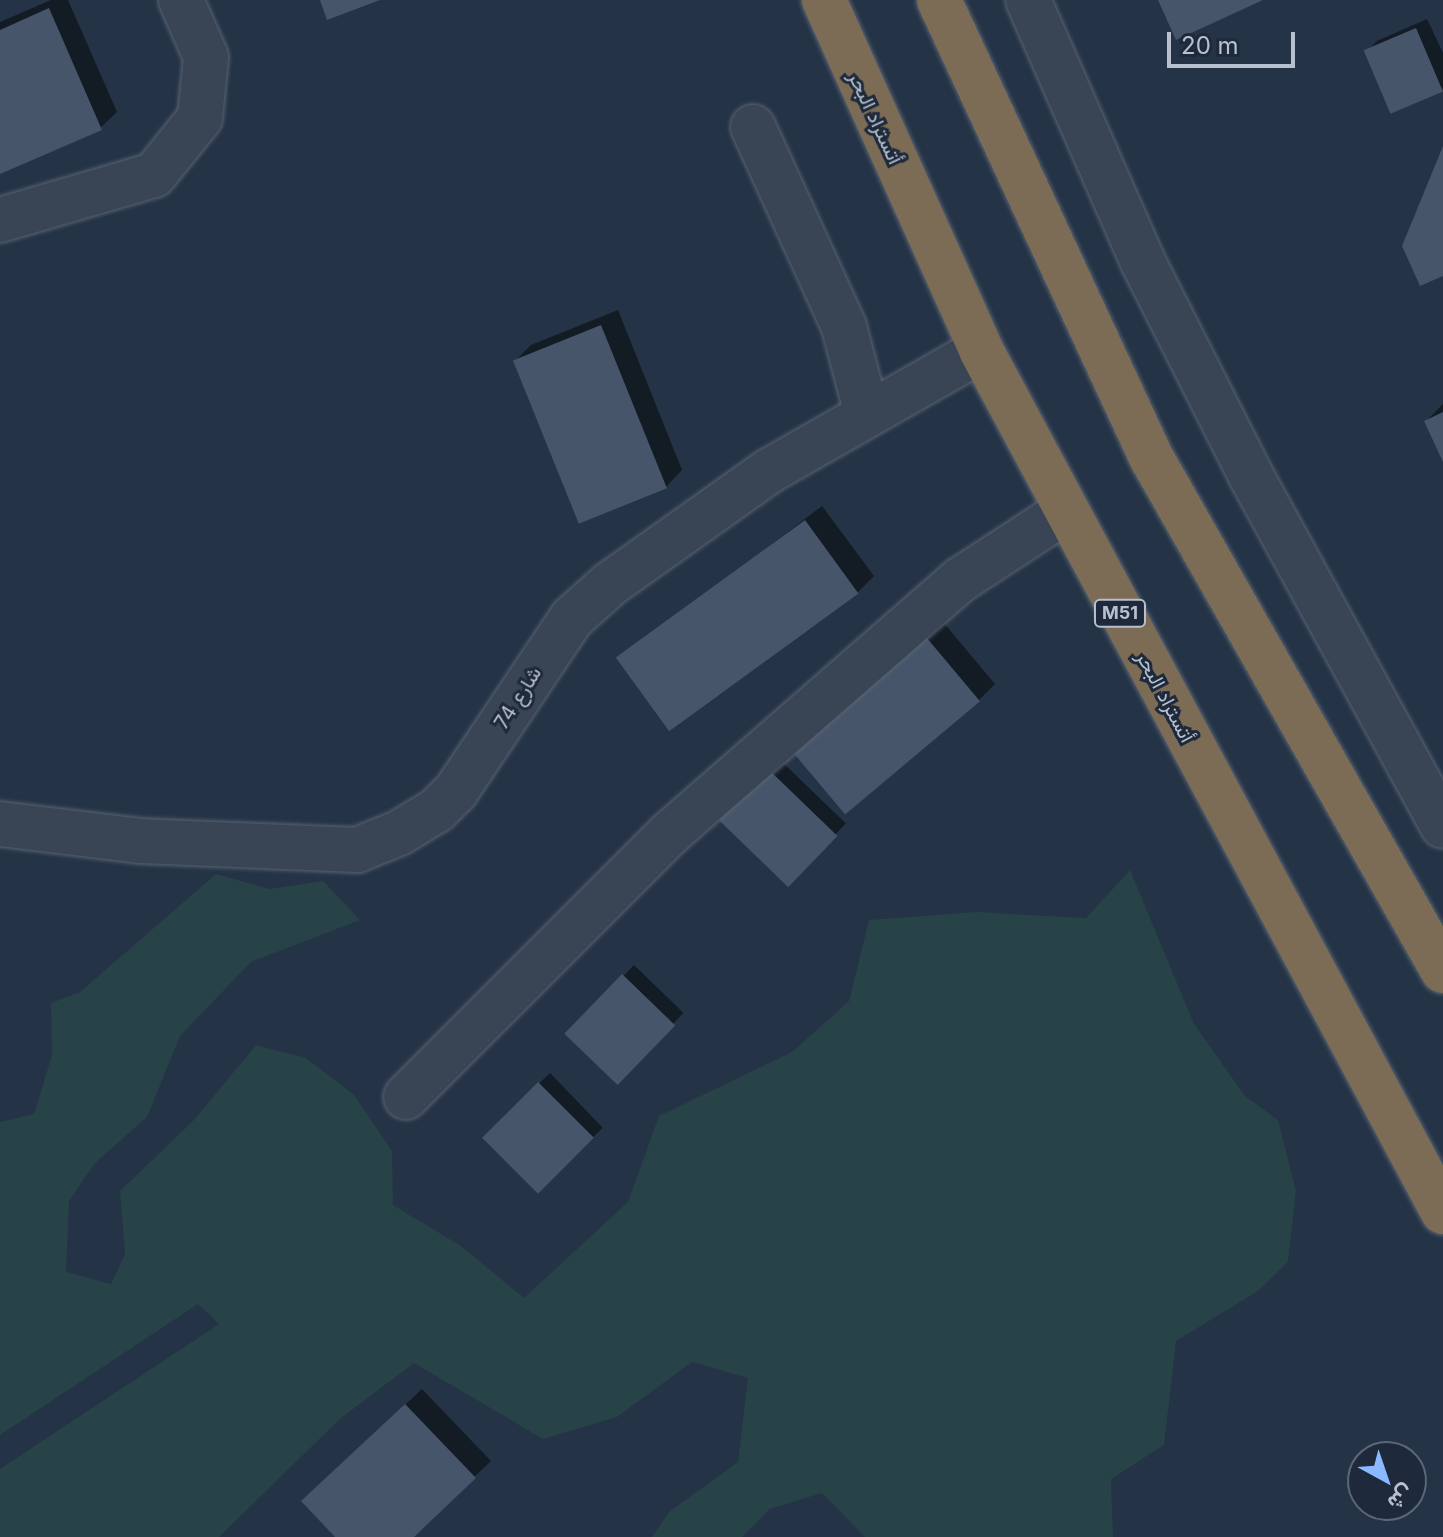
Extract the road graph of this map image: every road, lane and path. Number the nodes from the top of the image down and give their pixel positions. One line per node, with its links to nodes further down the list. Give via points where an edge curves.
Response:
1 (181, 0): 6 (street, via 206,57 200,118 154,175)
2 (824, 0): 7 (highway, أتستراد البحر / M51)
3 (939, 0): 12 (highway, via 1151,457)
4 (1028, 0): 11 (street, via 1142,260 1250,474)
5 (753, 127): 8 (street, via 844,327)
6 (0, 220)
7 (981, 350): 8 (street, شارع 74); 9 (highway, أتستراد البحر / M51)
8 (867, 414): 10 (street, شارع 74, via 769,471 581,610 456,791 437,810 399,833 357,850 140,841)
9 (1066, 511): 13 (street, via 960,580 670,833); 14 (highway, أتستراد البحر / M51)
10 (0, 824)
11 (1443, 826)
12 (1443, 971)
13 (406, 1097)
14 (1443, 1212)

